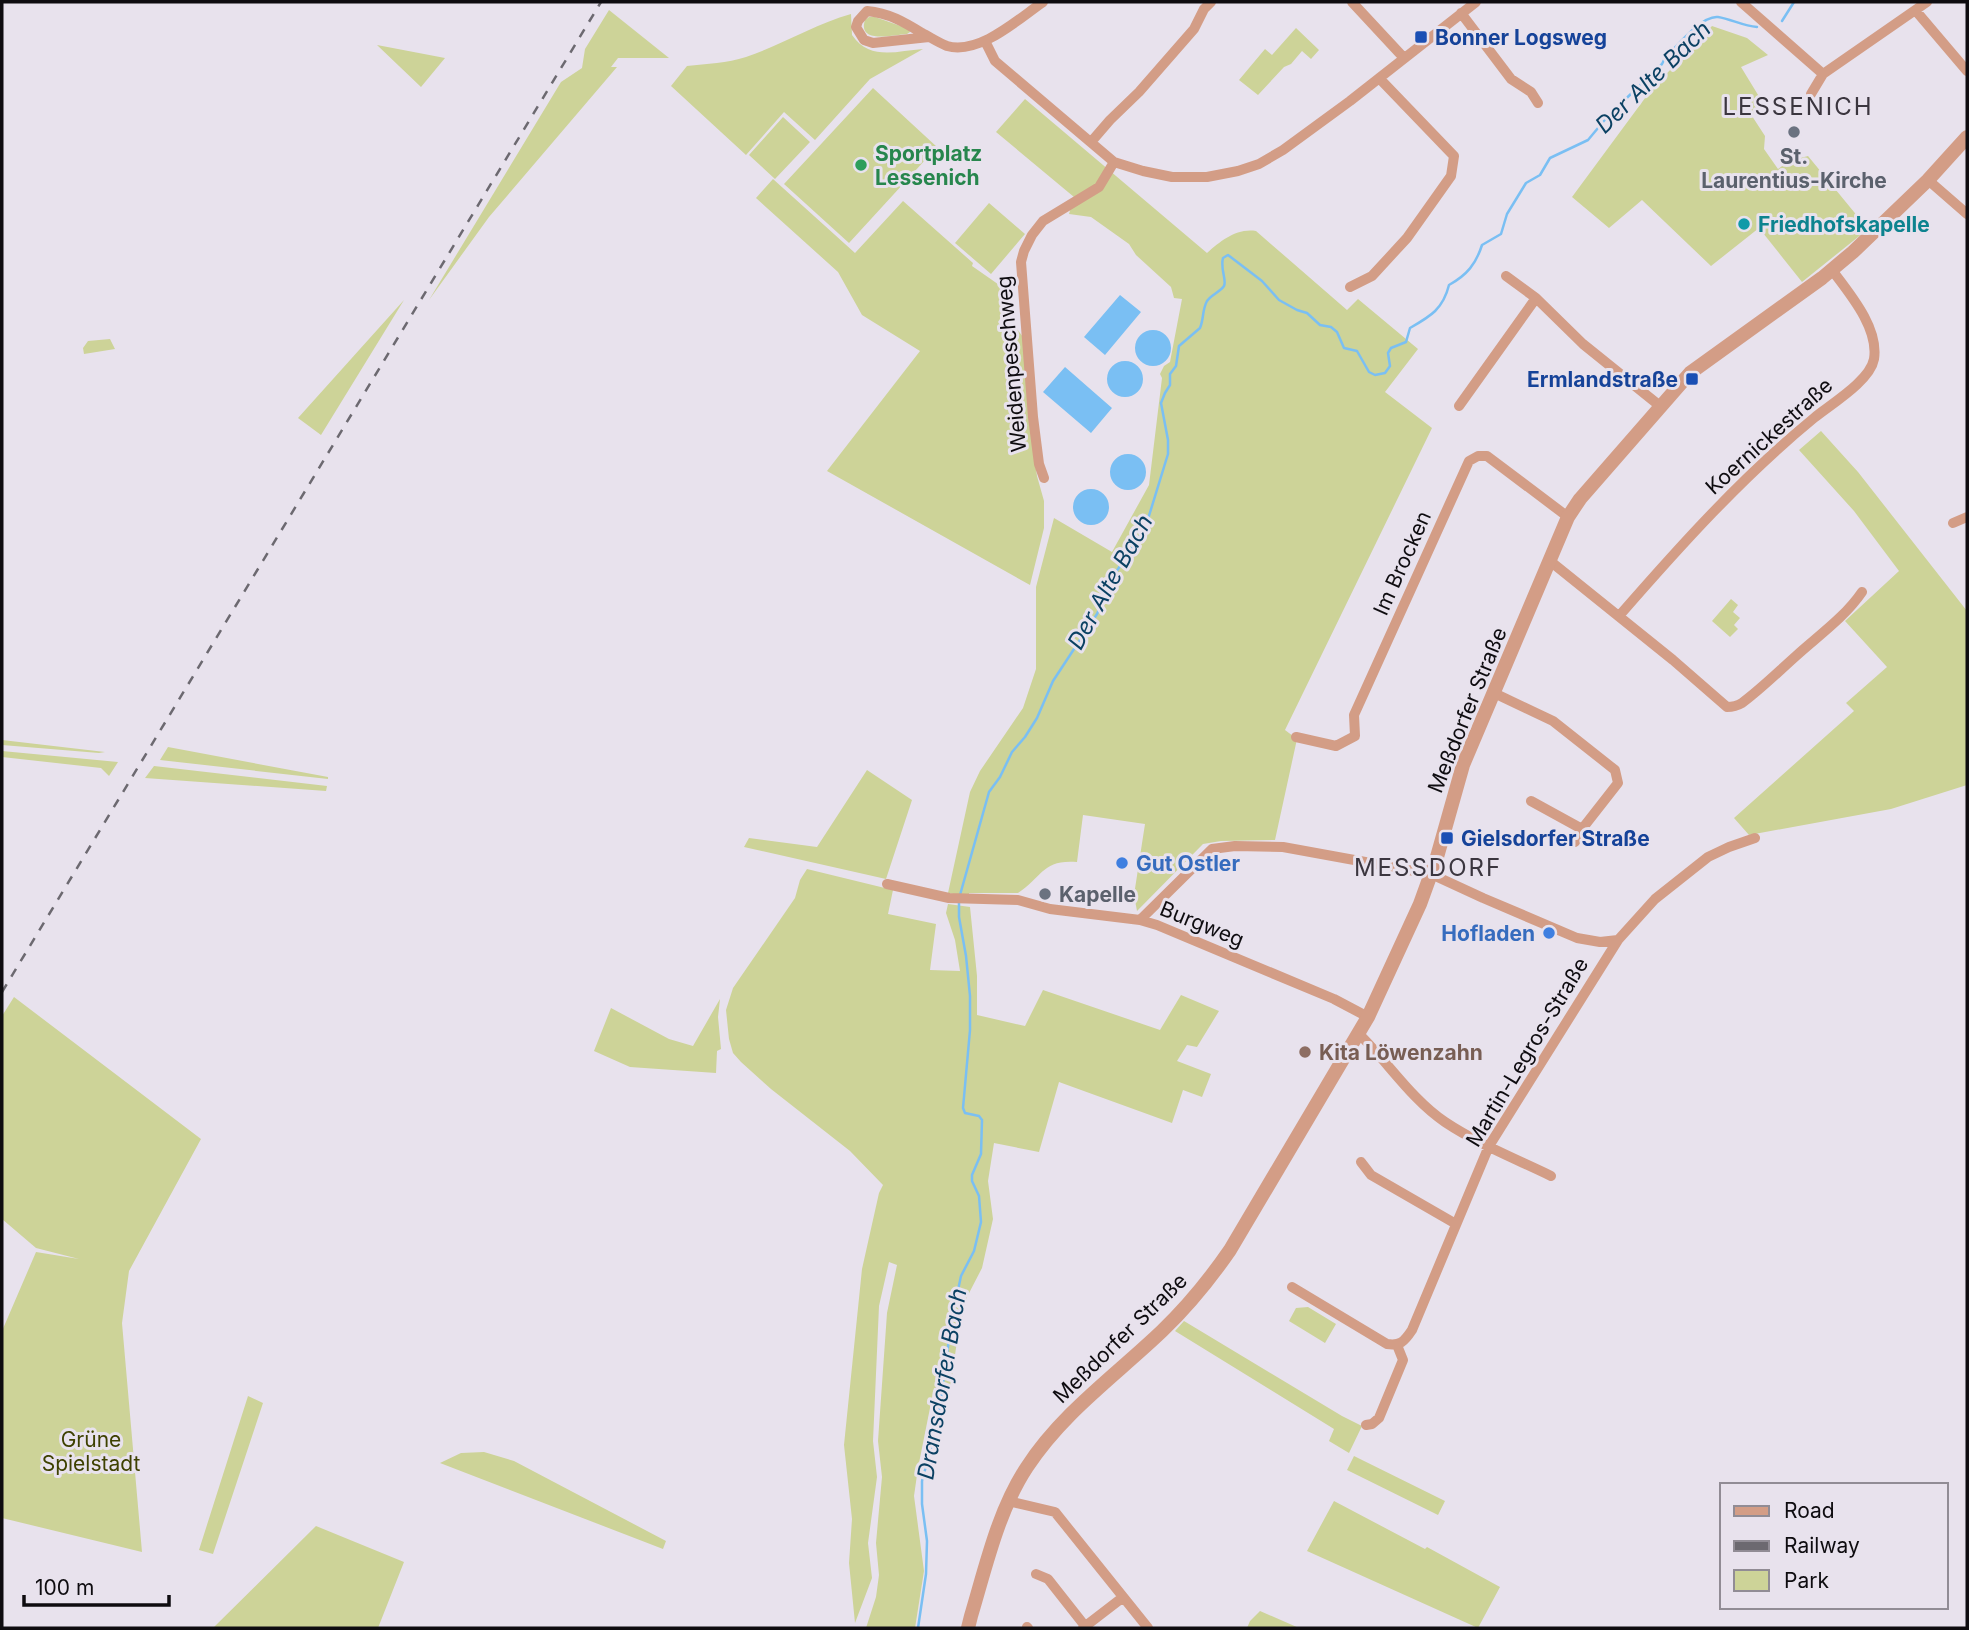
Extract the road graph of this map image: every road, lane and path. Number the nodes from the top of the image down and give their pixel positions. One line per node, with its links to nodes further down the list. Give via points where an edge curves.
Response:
1 (1044, 2): 10 (street)
2 (1210, 2): 18 (street, via 1194,29)
3 (1352, 2): 11 (street)
4 (1476, 2): 8 (street)
5 (1741, 2): 13 (street)
6 (1927, 2): 7 (street)
7 (1916, 11): 12 (street); 13 (street)
8 (1461, 13): 11 (street); 16 (street, via 1511,79 1531,92)
9 (929, 37): 9 (street, via 895,17 875,12 867,11 856,27 864,40 873,43); 10 (street, via 958,47)
10 (985, 41): 18 (street, via 995,61)
11 (1404, 58): 14 (street)
12 (1967, 71)
13 (1823, 74): 15 (street)
14 (1379, 78): 19 (street, via 1277,155 1238,172 1172,177); 24 (street, via 1454,156 1451,176 1407,237 1372,276)
15 (1811, 94)
16 (1538, 103)
17 (1967, 138): 20 (street, Meßdorfer Straße)
18 (1091, 142): 19 (street)
19 (1114, 162): 30 (street, Weidenpeschweg, via 1099,187 1043,221 1021,262 1033,417)
20 (1928, 180): 21 (street); 22 (street, Meßdorfer Straße)
21 (1967, 214)
22 (1832, 270): 26 (street, via 1870,328); 29 (street, Meßdorfer Straße, via 1690,373)
23 (1506, 276): 25 (street)
24 (1350, 287)
25 (1536, 298): 28 (street); 29 (street, via 1583,344)
26 (1874, 361): 27 (street); 36 (street, Koernickestraße, via 1860,381 1714,510)
27 (1886, 364)
28 (1459, 405)
29 (1660, 406): 31 (street, Meßdorfer Straße)
30 (1044, 478)
31 (1568, 517): 34 (street, Meßdorfer Straße); 38 (street, Im Brocken, via 1487,456 1469,461 1354,715 1355,736 1336,746)
32 (1967, 517): 33 (street)
33 (1953, 523)
34 (1550, 561): 36 (street); 37 (street, Meßdorfer Straße)
35 (1863, 592): 36 (street, via 1734,707 1727,706)
36 (1619, 616)
37 (1494, 693): 40 (street, via 1553,721 1615,770 1618,783); 43 (street, Meßdorfer Straße, via 1463,765)
38 (1296, 737)
39 (1531, 801): 40 (street)
40 (1582, 829): 42 (street)
41 (1755, 838): 46 (street, via 1708,857 1655,899)
42 (1575, 842)
43 (1431, 874): 45 (street, via 1283,847 1222,846 1201,858); 46 (street, via 1577,938); 47 (street, Meßdorfer Straße)
44 (887, 884): 45 (street, Burgweg, via 949,898 1018,900 1049,909)
45 (1140, 920): 47 (street, Burgweg)
46 (1618, 940): 49 (street, Martin-Legros-Straße)
47 (1368, 1017): 48 (street, Meßdorfer Straße)
48 (1358, 1033): 49 (street, via 1444,1121); 56 (street, Meßdorfer Straße, via 1211,1278 1046,1441)
49 (1489, 1146): 51 (street); 52 (street, Martin-Legros-Straße)
50 (1361, 1162): 52 (street, via 1371,1175)
51 (1551, 1176)
52 (1456, 1224): 54 (street, Martin-Legros-Straße, via 1412,1330)
53 (1292, 1287): 54 (street, via 1387,1344)
54 (1397, 1345): 55 (street, via 1403,1360 1379,1418)
55 (1366, 1425)
56 (1008, 1501): 58 (street, via 1055,1513); 60 (street, Meßdorfer Straße)
57 (1035, 1573): 59 (street, via 1048,1579)
58 (1122, 1598): 59 (street); 61 (street)
59 (1084, 1627)
60 (968, 1628)
61 (1148, 1628)

